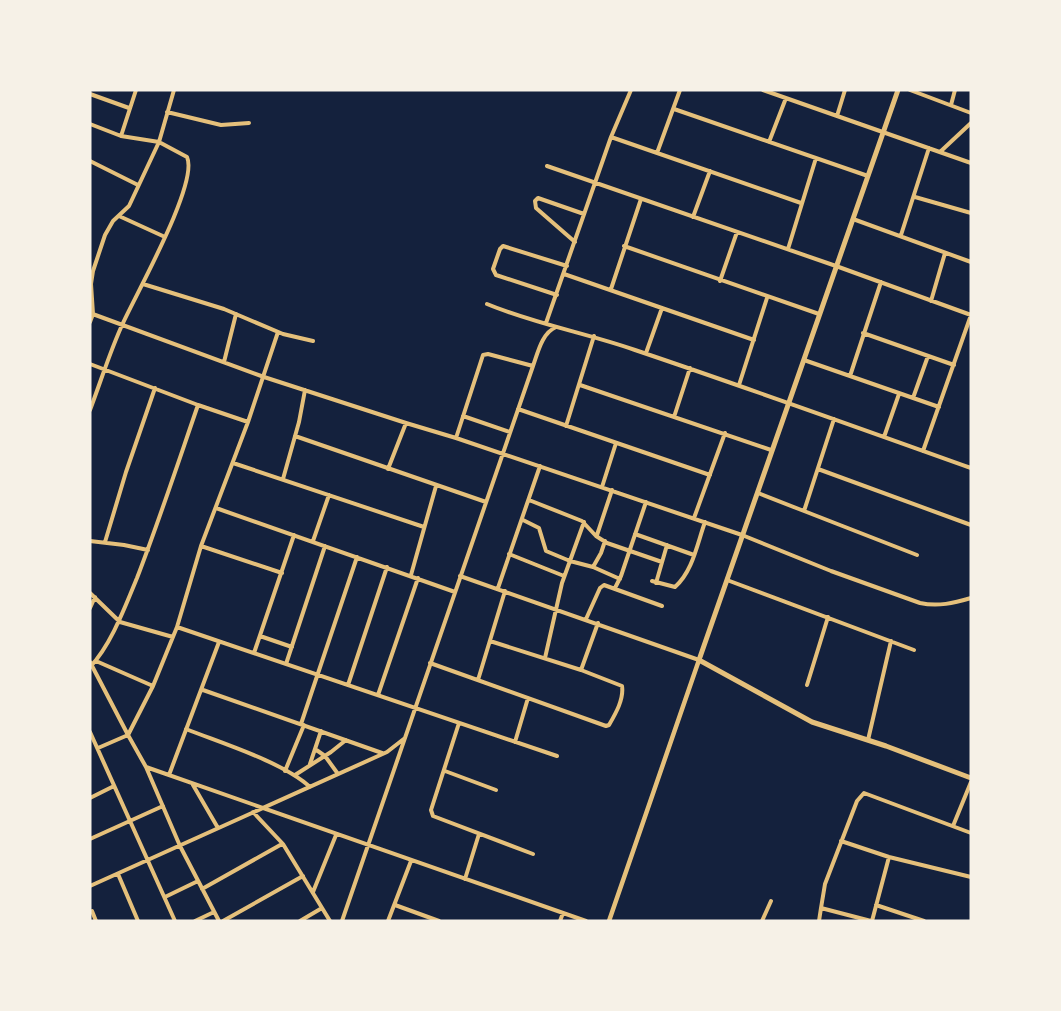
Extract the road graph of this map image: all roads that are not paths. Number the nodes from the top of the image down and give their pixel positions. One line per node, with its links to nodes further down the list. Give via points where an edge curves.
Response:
1 (136, 90): 13 (street)
2 (174, 90): 15 (street)
3 (631, 90): 23 (street)
4 (680, 90): 14 (street)
5 (763, 90): 11 (street)
6 (845, 90): 17 (street)
7 (898, 90): 21 (main road)
8 (910, 90): 12 (street)
9 (955, 90): 12 (street)
10 (90, 94): 13 (street)
11 (786, 98): 17 (street); 25 (street)
12 (951, 105): 16 (street)
13 (129, 108): 22 (street)
14 (674, 109): 25 (street); 28 (street)
15 (167, 112): 18 (street, via 221,125); 24 (street)
16 (971, 113)
17 (837, 116): 21 (street)
18 (249, 123)
19 (971, 123): 27 (street)
20 (90, 124): 22 (street)
21 (883, 132): 26 (street); 34 (main road)
22 (121, 136): 24 (street)
23 (611, 137): 28 (street); 35 (street)
24 (159, 142): 36 (street); 47 (street, via 189,158 184,186)
25 (770, 142): 29 (street)
26 (929, 148): 27 (street); 37 (street)
27 (940, 152): 31 (street)
28 (657, 153): 33 (street)
29 (816, 158): 34 (street); 39 (street)
30 (90, 161): 36 (street)
31 (971, 162)
32 (547, 166): 35 (street)
33 (710, 171): 39 (street); 43 (street)
34 (868, 176): 44 (main road)
35 (594, 183): 38 (street); 40 (street)
36 (138, 184): 42 (street, via 129,206)
37 (915, 197): 41 (street); 46 (street)
38 (641, 199): 43 (street); 49 (street)
39 (801, 203): 50 (street)
40 (584, 213): 48 (street); 48 (street, via 538,198 535,201 536,208)
41 (971, 213)
42 (119, 216): 47 (street); 53 (street, via 109,227)
43 (693, 217): 45 (street)
44 (853, 219): 46 (street); 55 (main road)
45 (737, 232): 50 (street); 57 (street)
46 (901, 235): 51 (street)
47 (165, 237): 59 (street)
48 (575, 242): 54 (street)
49 (624, 246): 57 (street); 60 (street)
50 (788, 249): 55 (street)
51 (945, 253): 52 (street); 63 (street)
52 (971, 262)
53 (92, 266): 66 (street)
54 (567, 266): 56 (street); 61 (street, via 503,246 493,269 496,275)
55 (836, 266): 58 (street); 68 (main road)
56 (564, 274): 60 (street); 61 (street)
57 (720, 281): 62 (street)
58 (880, 282): 63 (street); 74 (street)
59 (143, 284): 67 (street); 71 (street)
60 (610, 289): 65 (street)
61 (557, 295): 70 (street)
62 (768, 298): 68 (street); 76 (street)
63 (931, 301): 83 (street, via 971,315)
64 (487, 304): 70 (street)
65 (662, 308): 76 (street); 78 (street)
66 (92, 314): 69 (street); 71 (street)
67 (236, 314): 73 (street); 81 (street)
68 (819, 314): 80 (main road)
69 (90, 322)
70 (546, 323): 72 (street)
71 (122, 324): 81 (street); 86 (street)
72 (556, 327): 75 (street); 84 (street, via 545,337)
73 (278, 332): 77 (street); 88 (street)
74 (863, 333): 79 (street); 87 (street)
75 (594, 336): 78 (street); 89 (street)
76 (754, 340): 90 (street)
77 (313, 341)
78 (646, 353): 85 (street)
79 (928, 356): 83 (street); 94 (street)
80 (803, 359): 87 (street); 95 (main road)
81 (224, 362): 88 (street)
82 (90, 364): 86 (street)
83 (954, 365): 97 (street)
84 (533, 366): 98 (street); 100 (street, via 483,355)
85 (690, 368): 90 (street); 101 (street)
86 (105, 369): 91 (street); 99 (street)
87 (850, 376): 93 (street)
88 (264, 377): 92 (street); 103 (street)
89 (580, 385): 101 (street); 105 (street)
90 (739, 386): 95 (street)
91 (155, 388): 96 (street); 144 (street)
92 (305, 390): 104 (street); 108 (street)
93 (899, 394): 94 (street); 109 (street)
94 (913, 398): 97 (street)
95 (788, 403): 102 (street); 112 (main road)
96 (198, 405): 103 (street); 149 (street)
97 (939, 407): 113 (street)
98 (518, 409): 105 (street); 106 (street)
99 (90, 410)
100 (463, 416): 106 (street); 110 (street)
101 (674, 417): 107 (street)
102 (834, 419): 109 (street); 119 (street)
103 (248, 422): 115 (street)
104 (406, 423): 110 (street); 118 (street)
105 (566, 426): 111 (street)
106 (510, 432): 114 (street)
107 (725, 433): 112 (street); 120 (street)
108 (295, 436): 118 (street); 121 (street)
109 (884, 437): 113 (street)
110 (456, 438): 114 (street)
111 (616, 443): 120 (street); 123 (street)
112 (771, 450): 125 (main road)
113 (923, 451): 117 (street)
114 (502, 453): 116 (street); 128 (street)
115 (233, 463): 121 (street); 130 (street)
116 (540, 466): 123 (street); 127 (street)
117 (971, 468)
118 (388, 469): 122 (street)
119 (818, 469): 131 (street); 136 (street)
120 (710, 475): 132 (street)
121 (283, 479): 126 (street)
122 (436, 486): 128 (street); 137 (street)
123 (602, 487): 124 (street)
124 (612, 490): 129 (street); 141 (street)
125 (757, 492): 131 (street); 140 (main road)
126 (329, 495): 137 (street); 145 (street)
127 (529, 500): 133 (street); 134 (street)
128 (486, 502): 161 (street)
129 (646, 502): 132 (street); 138 (street)
130 (216, 508): 139 (street); 147 (street)
131 (804, 511): 153 (street)
132 (694, 518): 135 (street)
133 (523, 520): 151 (street); 155 (street, via 539,528 546,551)
134 (584, 522): 141 (street); 155 (street)
135 (705, 522): 140 (street); 152 (street)
136 (971, 525)
137 (424, 527): 160 (street)
138 (635, 534): 146 (street); 150 (street)
139 (294, 535): 145 (street); 159 (street)
140 (742, 535): 165 (main road); 172 (street, via 920,603 951,604)
141 (596, 536): 143 (street)
142 (90, 541): 144 (street)
143 (605, 541): 150 (street); 158 (street)
144 (105, 542): 149 (street)
145 (314, 542): 148 (street)
146 (667, 545): 152 (street); 156 (street)
147 (201, 546): 159 (street); 180 (street)
148 (325, 546): 154 (street); 186 (street)
149 (148, 550): 178 (street)
150 (630, 550): 156 (street); 164 (street)
151 (509, 554): 162 (street); 166 (street)
152 (694, 555): 156 (street, via 686,576 675,587 654,582)
153 (917, 555)
154 (357, 557): 157 (street); 195 (street)
155 (570, 561): 158 (street); 162 (street)
156 (662, 562)
157 (387, 567): 160 (street); 197 (street)
158 (593, 567): 164 (street)
159 (282, 573): 181 (street)
160 (411, 575): 163 (street)
161 (460, 576): 166 (street); 168 (street)
162 (564, 576): 175 (street)
163 (418, 578): 168 (street); 201 (street)
164 (620, 579): 167 (street)
165 (727, 580): 176 (street); 190 (main road)
166 (498, 588): 169 (street)
167 (615, 588): 173 (street); 177 (street, via 601,587)
168 (455, 591): 191 (street)
169 (505, 591): 175 (street); 183 (street)
170 (90, 593): 171 (street)
171 (95, 597): 174 (street); 178 (street)
172 (971, 598)
173 (662, 606)
174 (90, 608)
175 (555, 608): 177 (street); 189 (street)
176 (828, 617): 184 (street); 198 (street)
177 (586, 619): 179 (street)
178 (120, 622): 182 (street); 192 (street)
179 (598, 622): 190 (street); 194 (street)
180 (177, 627): 182 (street); 185 (street)
181 (260, 636): 186 (street); 188 (street)
182 (173, 637): 199 (street)
183 (490, 641): 189 (street); 196 (street)
184 (891, 641): 187 (street); 212 (street)
185 (219, 642): 188 (street); 200 (street)
186 (292, 647): 193 (street)
187 (914, 650)
188 (254, 653): 193 (street)
189 (545, 658): 194 (street)
190 (699, 660): 212 (main road, via 812,722); 279 (street)
191 (430, 663): 196 (street); 203 (street)
192 (92, 664): 199 (street); 209 (street)
193 (286, 664): 195 (street)
194 (581, 670): 202 (street, via 623,687 608,726)
195 (318, 675): 197 (street); 205 (street)
196 (478, 680): 202 (street)
197 (348, 685): 201 (street)
198 (807, 685)
199 (153, 686): 209 (street)
200 (203, 690): 205 (street); 206 (street)
201 (378, 695): 203 (street)
202 (528, 698): 213 (street)
203 (415, 708): 204 (street); 210 (street)
204 (459, 723): 213 (street); 222 (street)
205 (302, 725): 207 (street); 221 (street)
206 (186, 729): 221 (street); 224 (street)
207 (321, 731): 211 (street); 215 (street)
208 (90, 732): 214 (street)
209 (128, 735): 214 (street); 220 (street)
210 (405, 738): 216 (street); 245 (street)
211 (346, 739): 216 (street); 217 (street)
212 (868, 740): 226 (main road)
213 (514, 742): 218 (street)
214 (98, 748): 228 (street)
215 (315, 749): 217 (street); 219 (street)
216 (383, 754): 223 (street)
217 (325, 756): 219 (street); 223 (street)
218 (557, 756)
219 (310, 765): 225 (street)
220 (146, 767): 224 (street); 232 (street)
221 (285, 771): 225 (street)
222 (445, 771): 230 (street); 239 (street, via 431,810 433,816)
223 (338, 774): 229 (street)
224 (168, 775): 227 (street)
225 (295, 775): 229 (street)
226 (971, 780): 236 (street)
227 (192, 783): 233 (street); 237 (street)
228 (114, 786): 231 (street); 235 (street)
229 (310, 787): 233 (street)
230 (495, 790)
231 (90, 798)
232 (163, 806): 235 (street); 244 (street)
233 (262, 808): 234 (street); 240 (street)
234 (254, 812): 237 (street); 243 (street)
235 (130, 820): 241 (street); 248 (street)
236 (953, 826): 238 (street); 242 (street, via 864,793)
237 (218, 828): 244 (street)
238 (971, 833)
239 (479, 834): 246 (street); 253 (street)
240 (336, 835): 245 (street); 257 (street)
241 (90, 839)
242 (841, 841): 247 (street); 263 (street, via 825,884)
243 (283, 844): 251 (street); 256 (street)
244 (180, 846): 248 (street); 254 (street)
245 (368, 846): 249 (street); 274 (street)
246 (532, 854)
247 (889, 856): 252 (street); 261 (street)
248 (148, 860): 250 (street); 258 (street)
249 (411, 861): 253 (street); 260 (street)
250 (118, 874): 255 (street); 268 (street)
251 (303, 876): 257 (street); 271 (street)
252 (971, 877)
253 (465, 879): 266 (street)
254 (198, 881): 256 (street); 258 (street)
255 (90, 886)
256 (202, 890): 265 (street)
257 (313, 892): 262 (street)
258 (165, 897): 269 (street)
259 (771, 902): 280 (street)
260 (394, 905): 275 (street); 276 (street)
261 (876, 905): 282 (street); 283 (street)
262 (322, 908): 272 (street); 273 (street)
263 (821, 908): 281 (street); 282 (street)
264 (92, 912): 267 (street)
265 (214, 912): 270 (street); 271 (street)
266 (563, 913): 277 (street); 278 (street)
267 (96, 921)
268 (138, 921)
269 (175, 921)
270 (195, 921)
271 (221, 921)
272 (300, 921)
273 (330, 921)
274 (342, 921)
275 (388, 921)
276 (439, 921)
277 (560, 921)
278 (586, 921)
279 (609, 921)
280 (762, 921)
281 (819, 921)
282 (871, 921)
283 (924, 921)

